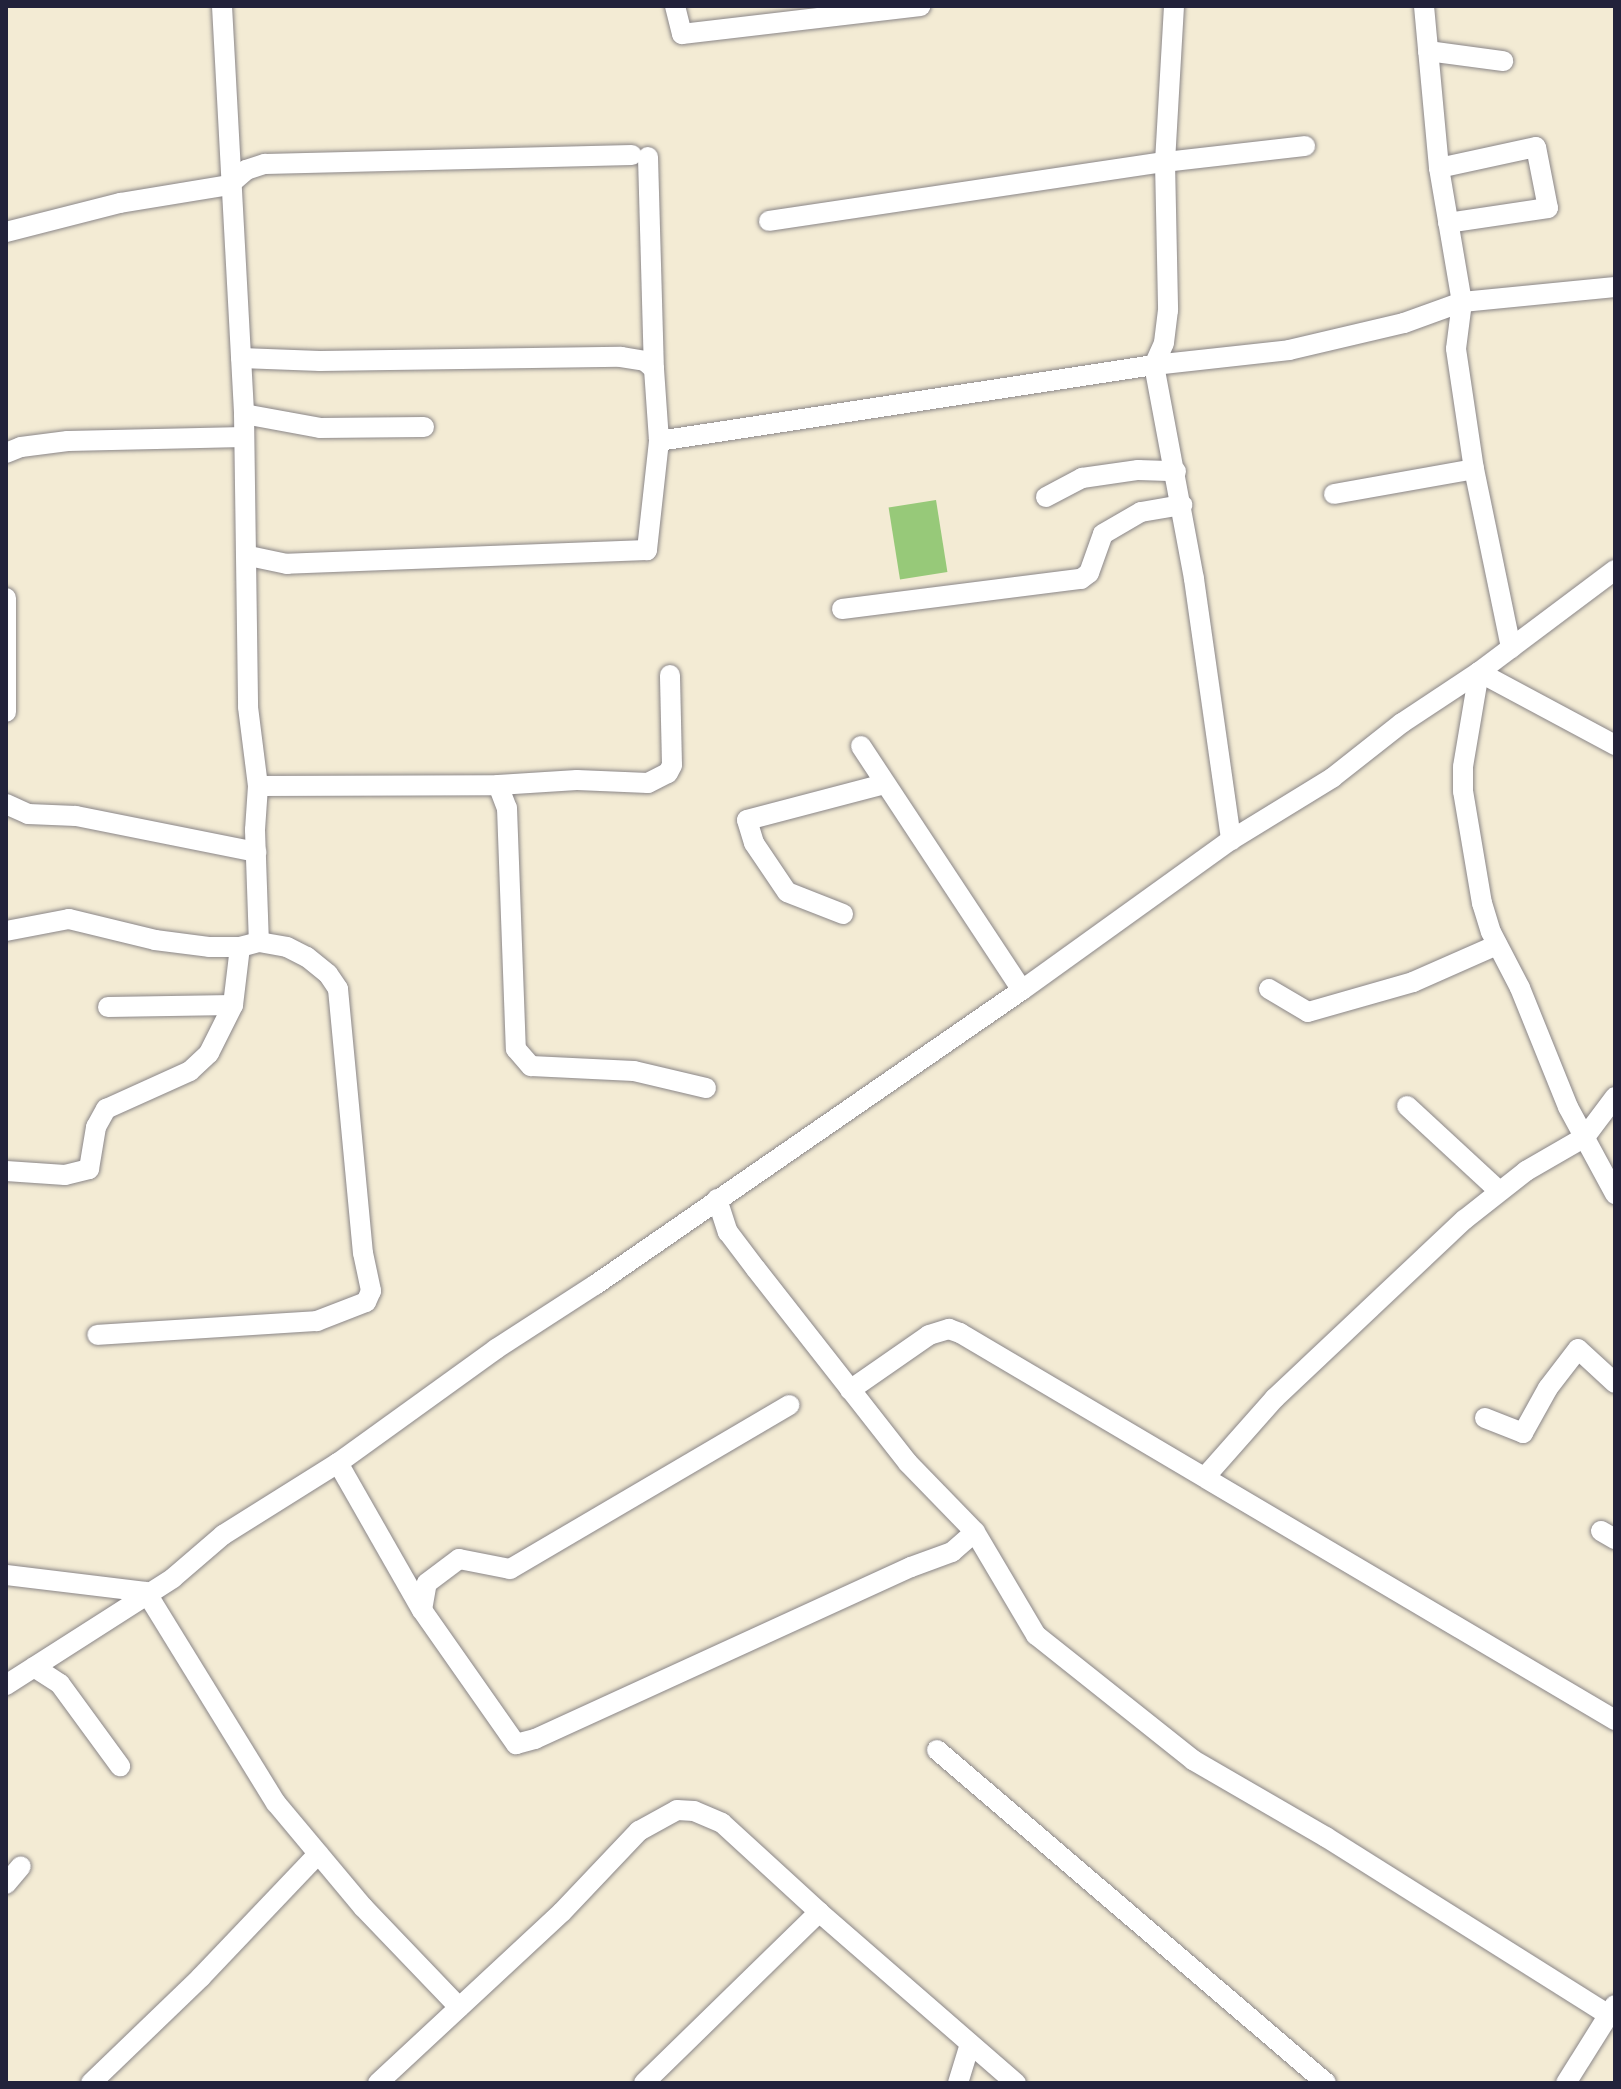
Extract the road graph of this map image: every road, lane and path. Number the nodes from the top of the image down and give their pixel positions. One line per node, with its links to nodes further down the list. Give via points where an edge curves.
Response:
1 (222, 6): 11 (street)
2 (675, 6): 3 (street, via 682,34)
3 (920, 6)
4 (1174, 6): 9 (street)
5 (1424, 6): 6 (street)
6 (1428, 51): 7 (street); 10 (street)
7 (1503, 61)
8 (1305, 146): 9 (street)
9 (1165, 162): 12 (street); 18 (street, via 1168,310 1164,343)
10 (1439, 168): 13 (street); 13 (street, via 1536,147 1548,208)
11 (229, 185): 14 (street, via 120,203); 17 (street); 19 (street, via 246,170 265,164 640,156)
12 (769, 221)
13 (1448, 223): 16 (street)
14 (6, 232)
15 (1615, 287): 16 (street)
16 (1462, 302): 18 (street, via 1404,323 1289,350); 25 (street, via 1456,349)
17 (241, 358): 19 (street, via 621,357 645,361); 20 (street)
18 (1154, 365): 23 (street); 26 (street)
19 (654, 369): 23 (street)
20 (244, 414): 21 (street, via 320,428); 22 (street)
21 (424, 427)
22 (244, 437): 24 (street, via 68,441); 30 (street)
23 (659, 441): 30 (street, via 647,550 287,564)
24 (6, 453)
25 (1474, 469): 27 (street); 34 (street)
26 (1176, 471): 28 (street, via 1082,478); 29 (street)
27 (1334, 494)
28 (1046, 497)
29 (1182, 505): 33 (street, via 1141,512 1103,534 1089,573 1081,579); 44 (street)
30 (248, 556): 42 (street, via 248,707)
31 (1615, 570): 34 (street)
32 (6, 598): 37 (street)
33 (842, 609)
34 (1511, 648): 35 (street)
35 (1479, 672): 38 (street); 44 (street, via 1332,778); 49 (street, via 1463,791 1482,903)
36 (670, 675): 41 (street, via 674,747 668,773 637,784 577,780)
37 (6, 712)
38 (1615, 745)
39 (861, 746): 40 (street)
40 (884, 784): 46 (street, via 747,820 754,843 787,892); 51 (street)
41 (498, 785): 42 (street); 54 (street, via 507,808 516,1049 531,1066 634,1071)
42 (258, 786): 45 (street)
43 (6, 804): 45 (street, via 28,814 76,816)
44 (1231, 840): 51 (street)
45 (256, 852): 48 (street)
46 (843, 914)
47 (6, 931): 48 (street, via 69,919 155,940)
48 (250, 945): 52 (street); 62 (street, via 287,947 307,957 338,989 371,1291 366,1302 317,1321)
49 (1497, 945): 50 (street, via 1413,982 1308,1012); 57 (street)
50 (1269, 989)
51 (1022, 990): 61 (street)
52 (233, 1005): 53 (street); 58 (street, via 209,1053 190,1071 106,1109 96,1127 89,1169 65,1175)
53 (108, 1007)
54 (706, 1088)
55 (1615, 1097): 57 (street)
56 (1407, 1106): 59 (street)
57 (1585, 1137): 59 (street); 60 (street)
58 (6, 1171)
59 (1498, 1190): 68 (street, via 1275,1398)
60 (1615, 1194)
61 (717, 1199): 64 (street, via 728,1232); 67 (street)
62 (97, 1335)
63 (1615, 1383): 66 (street, via 1578,1349 1523,1433)
64 (850, 1390): 68 (street, via 929,1335 949,1329); 69 (street, via 908,1463)
65 (789, 1405): 72 (street, via 510,1569 459,1559 427,1583)
66 (1485, 1418)
67 (338, 1463): 71 (street, via 223,1535 173,1578); 72 (street)
68 (1205, 1477): 75 (street)
69 (975, 1532): 72 (street, via 952,1552 516,1744); 83 (street, via 1036,1635 1193,1760)
70 (6, 1575): 71 (street)
71 (146, 1592): 73 (street); 78 (street, via 276,1803)
72 (422, 1610)
73 (34, 1667): 74 (street); 77 (street, via 60,1684)
74 (6, 1685)
75 (1615, 1720)
76 (937, 1750): 90 (street)
77 (120, 1766)
78 (318, 1854): 82 (street); 85 (street)
79 (21, 1866): 80 (street)
80 (6, 1884)
81 (819, 1912): 82 (street, via 722,1823 677,1810 639,1831 562,1912); 84 (street); 87 (street)
82 (459, 2007): 86 (street)
83 (1612, 2010): 91 (street)
84 (970, 2044): 88 (street); 89 (street)
85 (91, 2083)
86 (378, 2083)
87 (644, 2083)
88 (958, 2083)
89 (1016, 2083)
90 (1326, 2083)
91 (1566, 2083)

